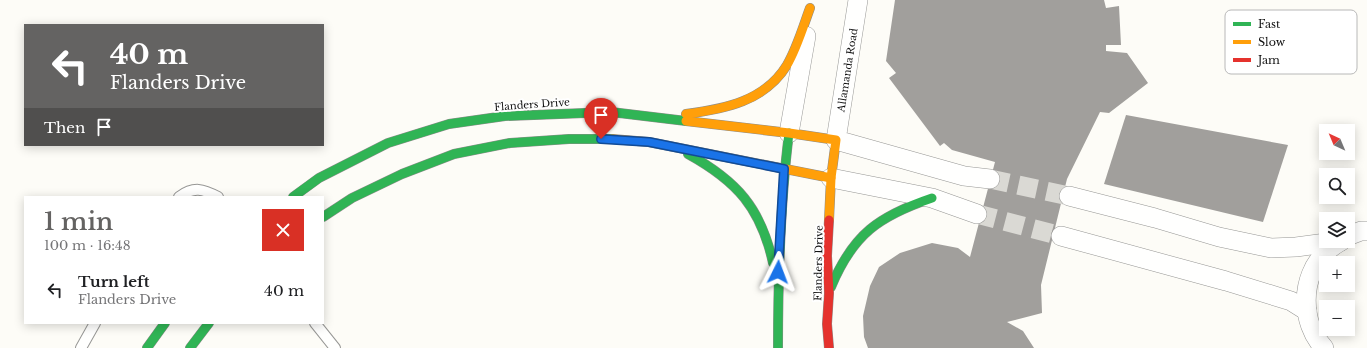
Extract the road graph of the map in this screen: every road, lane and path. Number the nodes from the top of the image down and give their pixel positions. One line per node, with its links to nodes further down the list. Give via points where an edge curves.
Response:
1 (858, 0): 5 (street, Allamanda Road)
2 (811, 4): 3 (street, via 793,53 778,78 768,88 739,104); 4 (street)
3 (659, 117): 4 (street, Flanders Drive); 12 (street, Flanders Drive, via 611,112 568,113 505,116 449,124 388,143 319,178)
4 (790, 133): 5 (street, Flanders Drive); 7 (street)
5 (836, 140): 8 (street, Flanders Drive); 9 (street, via 964,176)
6 (674, 147): 7 (street); 16 (street, via 617,139 569,139 510,143 454,154 402,174 352,198); 22 (street, via 701,161 728,180 749,202 766,237)
7 (784, 169): 8 (street); 22 (street)
8 (831, 178): 14 (street); 23 (street, Flanders Drive, via 827,256)
9 (990, 179)
10 (181, 196): 11 (lane, via 198,189)
11 (216, 196)
12 (294, 196)
13 (1069, 196): 20 (street, via 1219,237 1271,248)
14 (932, 198): 15 (street); 23 (street, via 896,212 871,227 852,246 838,268)
15 (977, 214)
16 (324, 216)
17 (1367, 231): 18 (street)
18 (1355, 233)
19 (1061, 236): 24 (street, via 1226,281 1291,301)
20 (1319, 244)
21 (1331, 248): 24 (street, via 1311,274 1306,298)
22 (778, 286): 34 (street)
23 (829, 293): 35 (street, Flanders Drive)
24 (1307, 311): 29 (street, via 1314,334)
25 (94, 324): 30 (lane)
26 (164, 324): 31 (street)
27 (208, 324): 32 (street)
28 (315, 324): 33 (lane)
29 (1323, 347)
30 (81, 348)
31 (148, 348)
32 (190, 348)
33 (334, 348)
34 (778, 348)
35 (829, 348)

